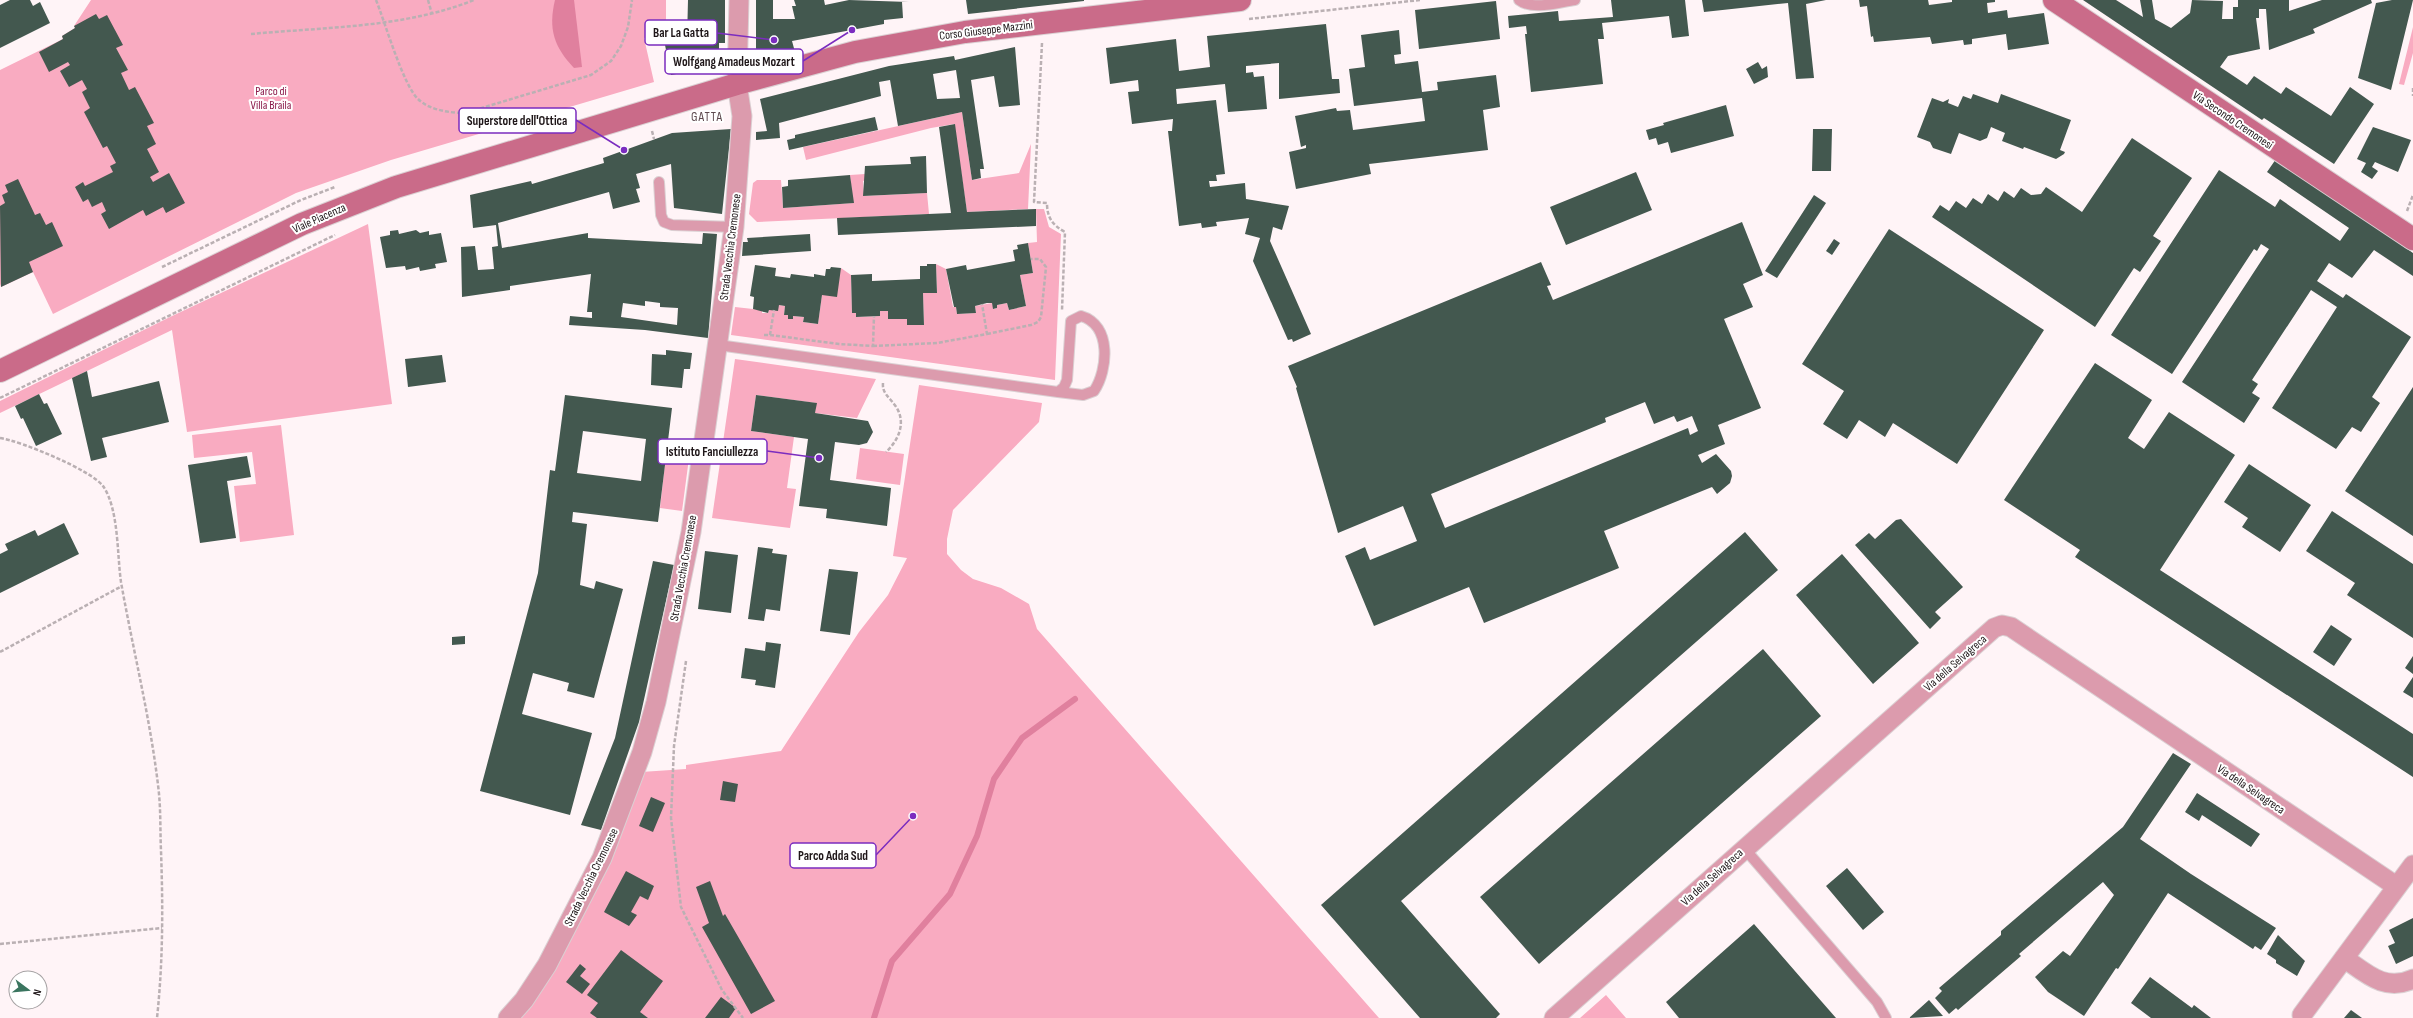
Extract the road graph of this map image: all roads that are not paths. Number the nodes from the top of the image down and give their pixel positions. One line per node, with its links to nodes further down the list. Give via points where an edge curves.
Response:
1 (739, 0): 6 (street, Strada Vecchia Cremonese)
2 (1519, 0): 3 (lane, via 1529,5)
3 (1575, 0)
4 (2054, 0): 10 (street, Via Secondo Cremonesi)
5 (1244, 10): 6 (street, Corso Giuseppe Mazzini, via 1043,22 891,44)
6 (737, 84): 7 (street, Corso Giuseppe Mazzini); 9 (street, Strada Vecchia Cremonese, via 742,116)
7 (655, 119): 12 (street, Viale Piacenza, via 396,187 351,204 302,224)
8 (659, 182): 9 (lane, via 661,215 664,222 672,225)
9 (734, 227): 11 (street, Strada Vecchia Cremonese)
10 (2413, 239)
11 (718, 345): 13 (lane); 20 (street, Strada Vecchia Cremonese, via 691,532 670,637 642,752 610,841 587,888 536,982)
12 (0, 371)
13 (1058, 392): 13 (lane, via 1088,395 1094,392 1102,377 1105,365 1102,342 1096,326 1088,318 1081,316 1071,321 1067,380)
14 (1744, 848): 16 (street, Via della Selvagreca, via 1994,628 2002,625 2011,627); 21 (street, Via della Selvagreca); 22 (lane, via 1877,1002)
15 (2413, 865): 16 (street)
16 (2396, 886): 17 (street)
17 (2344, 958): 18 (street, via 2385,983 2395,985); 19 (street)
18 (2413, 979)
19 (2302, 1015)
20 (508, 1018)
21 (1554, 1018)
22 (1886, 1018)

